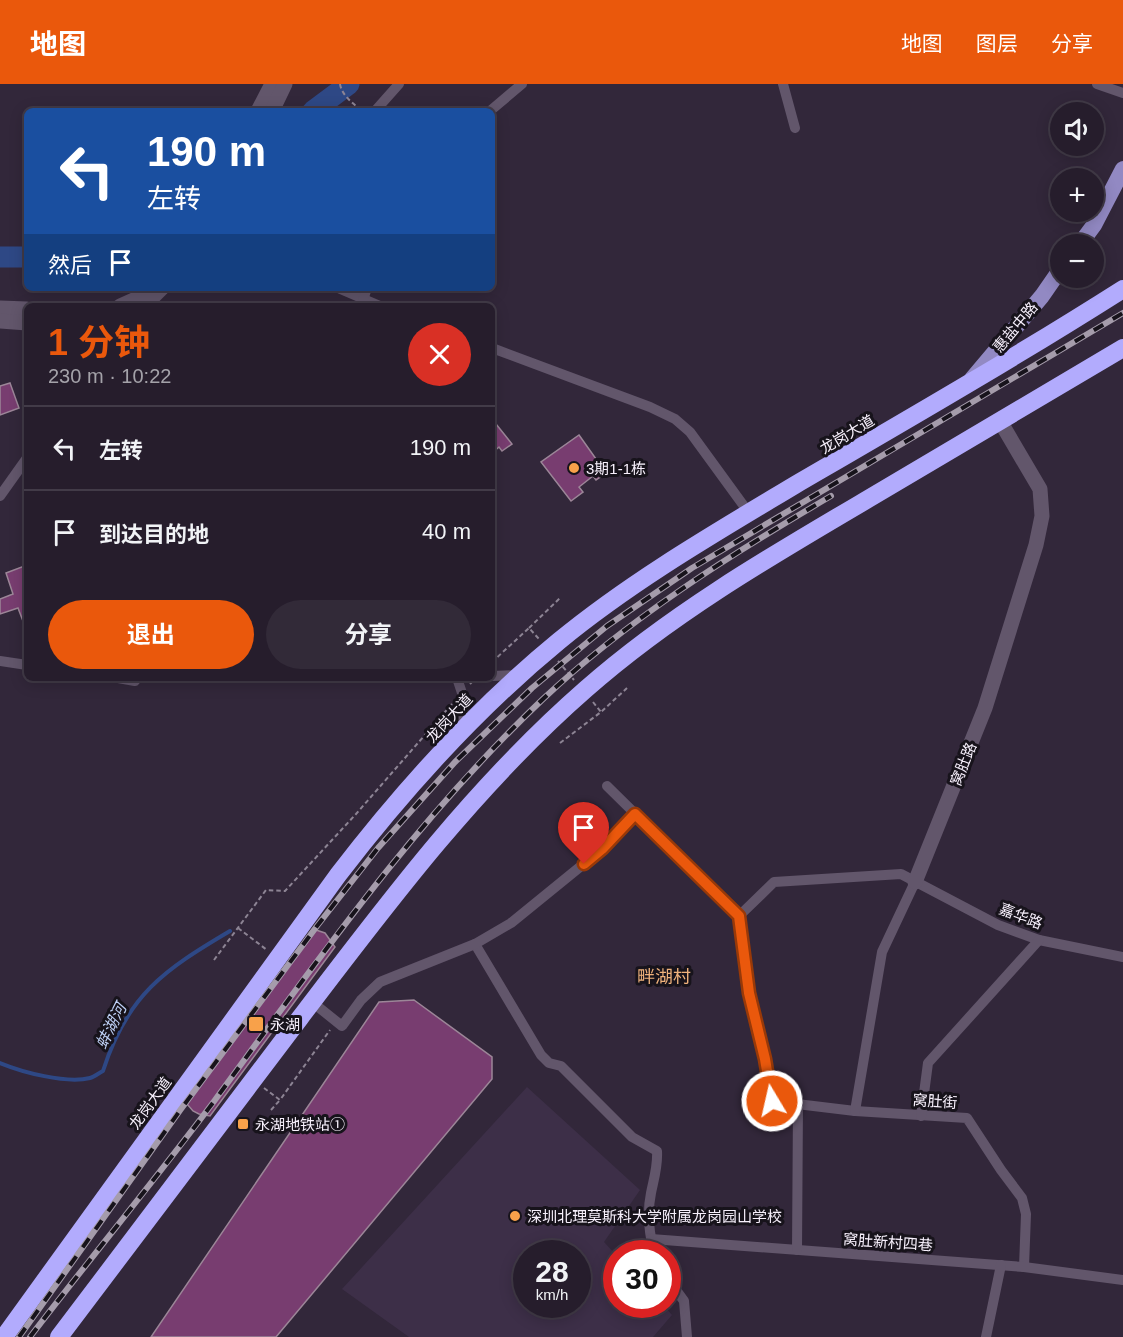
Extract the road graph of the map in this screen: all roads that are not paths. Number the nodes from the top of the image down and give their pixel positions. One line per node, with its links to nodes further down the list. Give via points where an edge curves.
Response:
1 (285, 84): 7 (street)
2 (399, 84): 8 (street)
3 (522, 84): 9 (street)
4 (783, 84): 10 (street)
5 (1097, 84): 6 (street)
6 (1123, 93)
7 (268, 102)
8 (378, 108)
9 (494, 108)
10 (795, 128)
11 (1123, 169): 12 (main road)
12 (1087, 234)
13 (1050, 284): 29 (main road, 惠盐中路)
14 (1123, 289): 29 (highway, 龙岗大道)
15 (147, 291): 20 (street)
16 (159, 291): 21 (street)
17 (344, 291): 19 (street)
18 (366, 291): 19 (street)
19 (363, 300): 22 (street)
20 (127, 303)
21 (147, 303)
22 (372, 303)
23 (0, 308): 24 (street)
24 (24, 309)
25 (0, 321): 26 (street)
26 (24, 323)
27 (1123, 348): 30 (highway)
28 (495, 349): 33 (street, via 675,419 690,432)
29 (969, 383): 33 (highway, 龙岗大道)
30 (1000, 421): 42 (street, 窝肚路, via 1040,489 1042,516 986,708); 47 (highway, via 775,553 589,686 502,768 390,899)
31 (24, 462): 32 (street)
32 (0, 496)
33 (749, 513): 36 (highway, 龙岗大道, via 631,587)
34 (0, 661): 35 (street)
35 (24, 665)
36 (520, 675): 37 (street); 39 (highway, 龙岗大道)
37 (495, 676)
38 (458, 681): 39 (street)
39 (464, 728): 57 (highway, 龙岗大道, via 378,822)
40 (607, 786): 41 (street)
41 (635, 814): 43 (street); 45 (street, via 602,849 511,924)
42 (915, 882): 43 (street, 嘉华路, via 901,874 774,882); 44 (street, 嘉华路, via 998,925); 49 (street, 窝肚路, via 882,952)
43 (739, 916): 48 (street, 窝肚街, via 749,993 772,1101)
44 (1039, 940): 46 (street, 嘉华路); 50 (street, via 928,1063)
45 (475, 944): 47 (street, via 380,982 342,1026); 51 (street, via 541,1056 561,1066 632,1137 657,1151 658,1166 650,1196)
46 (1123, 957)
47 (312, 1002): 58 (highway)
48 (798, 1104): 49 (street, 窝肚街); 52 (street)
49 (855, 1111): 50 (street, 窝肚街)
50 (921, 1116): 54 (street, 窝肚街, via 967,1118 1022,1198 1026,1214)
51 (651, 1239): 52 (street, 窝肚新村四巷)
52 (797, 1250): 53 (street, 窝肚新村四巷)
53 (1001, 1265): 54 (street, 窝肚新村四巷); 60 (street)
54 (1024, 1267): 55 (street, 窝肚新村四巷)
55 (1123, 1280)
56 (681, 1297): 59 (street)
57 (3, 1337)
58 (59, 1337)
59 (687, 1337)
60 (986, 1337)

